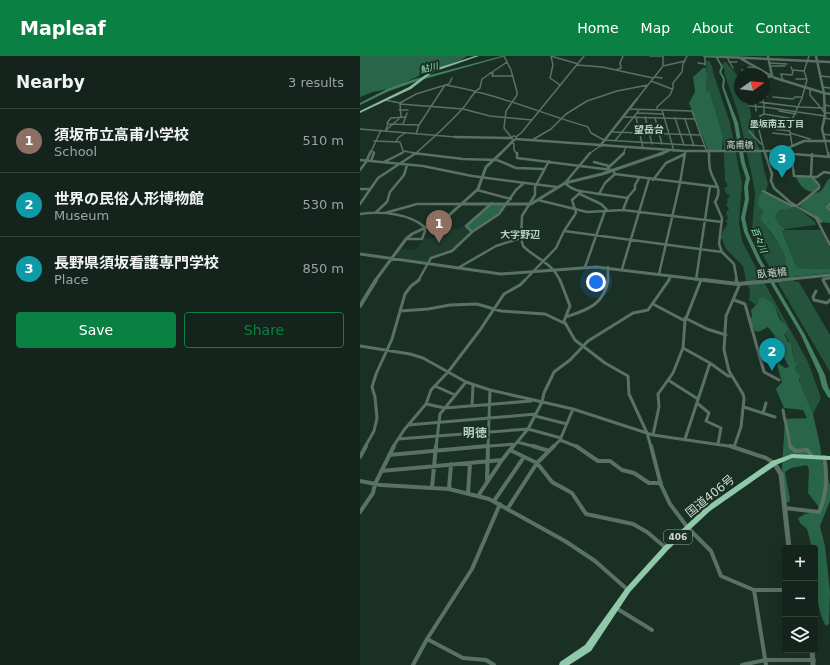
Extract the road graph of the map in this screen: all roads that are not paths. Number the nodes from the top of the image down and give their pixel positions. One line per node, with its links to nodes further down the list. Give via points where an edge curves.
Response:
1 (478, 56): 68 (main road, via 432,71 405,91)
2 (551, 56): 28 (street); 53 (street, via 553,65 550,78)
3 (584, 56): 28 (street)
4 (623, 56): 38 (street, via 621,68)
5 (646, 56): 6 (street)
6 (650, 56): 7 (street)
7 (663, 56): 34 (street)
8 (688, 56): 21 (street)
9 (705, 56): 10 (street); 27 (street, via 705,64)
10 (709, 56): 15 (street)
11 (785, 56): 19 (street)
12 (809, 56): 20 (street)
13 (816, 56): 22 (street)
14 (505, 57): 23 (street)
15 (725, 57): 16 (street); 24 (street)
16 (738, 57): 17 (street); 37 (street)
17 (753, 57): 18 (street)
18 (768, 57): 19 (street); 29 (street)
19 (786, 60): 20 (street)
20 (809, 60): 22 (street); 40 (street)
21 (685, 61): 34 (street); 59 (street)
22 (817, 61): 26 (street); 43 (street)
23 (507, 62): 41 (street); 42 (street)
24 (729, 62): 25 (street); 30 (street)
25 (737, 62)
26 (829, 62): 33 (street)
27 (699, 63)
28 (577, 64): 38 (street); 53 (street)
29 (770, 64): 32 (street); 44 (street)
30 (730, 65): 31 (street); 36 (street)
31 (735, 65)
32 (786, 65)
33 (830, 65)
34 (663, 66): 47 (street)
35 (791, 67): 39 (street)
36 (733, 68)
37 (756, 68)
38 (616, 70): 47 (street)
39 (792, 70): 40 (street); 52 (street, via 792,75 781,74)
40 (804, 71): 50 (street)
41 (490, 73): 42 (street, via 494,73 492,76); 61 (street, via 480,81 480,88)
42 (513, 76): 69 (street, via 518,92)
43 (820, 76): 45 (street); 56 (street)
44 (771, 77): 52 (street)
45 (830, 77)
46 (452, 78): 55 (street, via 450,84)
47 (653, 78): 48 (street); 51 (street)
48 (662, 78)
49 (796, 79): 50 (street)
50 (807, 79): 57 (street)
51 (651, 81): 54 (street); 59 (street)
52 (783, 81): 57 (street)
53 (560, 85): 90 (street)
54 (648, 85): 67 (street); 108 (street, via 599,96 584,102)
55 (445, 86): 61 (street); 71 (street, via 416,94); 73 (street)
56 (823, 87): 58 (street); 62 (street)
57 (803, 88): 60 (street); 66 (street)
58 (830, 88)
59 (672, 89): 86 (street)
60 (810, 90): 62 (street); 81 (street, via 810,95)
61 (475, 91): 69 (street); 82 (street)
62 (824, 93): 63 (street); 78 (street)
63 (830, 94)
64 (773, 97): 65 (street)
65 (778, 97): 66 (street); 72 (street)
66 (802, 97): 80 (street)
67 (636, 99): 83 (street)
68 (385, 100): 71 (street); 89 (main road)
69 (513, 101): 90 (street); 103 (street, via 507,108)
70 (770, 103): 72 (street)
71 (400, 104): 73 (street); 84 (street)
72 (779, 104): 80 (street)
73 (431, 105): 82 (street); 119 (street)
74 (749, 106): 75 (street)
75 (756, 106): 76 (street); 88 (street)
76 (760, 106): 77 (street)
77 (764, 106): 95 (street); 96 (street)
78 (824, 106): 79 (street); 81 (street); 97 (street)
79 (830, 106)
80 (799, 107): 81 (street); 96 (street)
81 (820, 108): 97 (street)
82 (463, 109): 103 (street); 145 (street)
83 (629, 109): 85 (street); 100 (street)
84 (400, 110): 98 (street); 99 (street, via 408,112)
85 (639, 110): 86 (street); 92 (street)
86 (657, 110): 87 (street)
87 (662, 110): 94 (street); 110 (street, via 692,111)
88 (756, 111)
89 (360, 112)
90 (539, 112): 108 (street); 113 (street)
91 (780, 112): 96 (street)
92 (637, 113): 94 (street); 101 (street)
93 (830, 113): 97 (street)
94 (664, 114): 105 (street)
95 (764, 114): 107 (street); 111 (street)
96 (796, 114): 97 (street); 111 (street)
97 (825, 116): 112 (street); 141 (street)
98 (401, 117): 99 (street); 115 (street, via 391,118); 116 (street)
99 (406, 117): 117 (street)
100 (623, 117): 101 (street); 127 (street)
101 (635, 117): 102 (street); 128 (street); 131 (street)
102 (645, 117): 104 (street); 132 (street)
103 (507, 118): 113 (street); 147 (street, via 504,128)
104 (655, 118): 105 (street); 133 (street)
105 (665, 118): 106 (street); 138 (street)
106 (675, 118): 109 (street); 139 (street)
107 (760, 118): 114 (street); 161 (street, via 758,130)
108 (560, 119): 148 (street, via 548,131); 149 (street, via 588,126 590,132)
109 (685, 119): 110 (street); 140 (street)
110 (695, 119): 143 (street)
111 (794, 119): 114 (street)
112 (830, 119)
113 (532, 120): 147 (street)
114 (791, 123): 120 (street)
115 (388, 124): 116 (street); 125 (street)
116 (393, 124): 117 (street); 125 (street)
117 (403, 124): 119 (street)
118 (776, 124): 120 (street)
119 (419, 125): 137 (street)
120 (789, 126): 135 (street)
121 (360, 128): 122 (street)
122 (363, 129): 124 (street); 136 (street)
123 (772, 129): 135 (street)
124 (381, 130): 125 (street); 150 (street)
125 (385, 131): 130 (street)
126 (749, 131): 161 (street)
127 (611, 132): 128 (street); 149 (street)
128 (622, 132): 129 (street); 142 (street)
129 (629, 132): 131 (street); 156 (street)
130 (405, 133): 137 (street); 154 (street)
131 (639, 133): 132 (street); 158 (street)
132 (649, 133): 133 (street); 159 (street)
133 (659, 133): 138 (street); 160 (street)
134 (773, 133): 135 (street)
135 (790, 133): 152 (street); 167 (street)
136 (360, 134)
137 (416, 134): 145 (street)
138 (670, 134): 139 (street); 162 (street)
139 (680, 134): 140 (street); 163 (street)
140 (690, 134): 143 (street); 165 (street)
141 (823, 134): 144 (street); 153 (street)
142 (620, 135): 151 (street); 155 (street)
143 (700, 135): 166 (street)
144 (830, 135)
145 (436, 136): 146 (street); 179 (street)
146 (455, 137): 147 (street, 高甫橋)
147 (513, 138): 148 (street, 高甫橋); 186 (street); 189 (street, via 517,158)
148 (532, 140): 164 (street, 高甫橋)
149 (604, 140): 151 (street); 164 (street)
150 (374, 141): 154 (street); 172 (street)
151 (615, 141): 155 (street)
152 (811, 141): 153 (street, 高甫橋); 167 (street, 高甫橋)
153 (825, 141): 157 (street, 高甫橋); 170 (street)
154 (396, 142): 173 (street, via 402,143 402,149)
155 (621, 142): 156 (street)
156 (631, 142): 158 (street)
157 (830, 142)
158 (642, 143): 159 (street); 169 (street)
159 (652, 144): 160 (street)
160 (662, 144): 162 (street)
161 (762, 144): 178 (street)
162 (673, 145): 163 (street); 171 (street)
163 (684, 145): 165 (street)
164 (600, 146): 168 (street, 高甫橋); 195 (street, via 587,155)
165 (694, 146): 166 (street)
166 (705, 146): 177 (street)
167 (791, 146): 175 (street, 高甫橋); 180 (street)
168 (626, 148): 169 (street, 高甫橋); 196 (street, via 623,155)
169 (643, 148): 171 (street, 高甫橋)
170 (829, 149): 184 (street)
171 (672, 150): 176 (street, 高甫橋); 200 (street)
172 (370, 151): 182 (street); 183 (street, via 374,152)
173 (405, 151): 179 (street); 191 (street)
174 (772, 151): 175 (street, 高甫橋); 178 (street, 高甫橋); 190 (street)
175 (779, 151): 180 (street)
176 (685, 152): 177 (street, 高甫橋); 206 (street, via 666,163); 209 (street)
177 (708, 152): 178 (street, 高甫橋); 213 (street, via 710,170)
178 (765, 152): 231 (street, via 774,188)
179 (415, 153): 186 (street); 193 (street)
180 (791, 153): 181 (street); 203 (street, via 794,176)
181 (812, 154): 184 (street); 203 (street)
182 (368, 157): 183 (street); 187 (street)
183 (373, 157): 188 (street)
184 (830, 157)
185 (360, 160): 187 (street)
186 (492, 160): 197 (street, via 516,168); 204 (street, via 484,170)
187 (367, 161): 188 (street); 199 (street)
188 (371, 161): 191 (street)
189 (548, 161): 195 (street); 197 (street)
190 (776, 161)
191 (384, 162): 193 (street)
192 (594, 162): 196 (street)
193 (397, 164): 194 (street); 215 (street, via 378,178)
194 (407, 165): 204 (street); 237 (street, via 388,194 387,202)
195 (578, 166): 198 (street); 208 (street)
196 (609, 166): 198 (street)
197 (543, 169): 210 (street)
198 (607, 169): 200 (street)
199 (360, 170)
200 (612, 170): 202 (street); 208 (street)
201 (830, 173): 203 (street, via 824,172)
202 (615, 174): 205 (street); 221 (street, via 605,183)
203 (811, 177): 231 (street, via 819,188)
204 (482, 178): 207 (street); 216 (street)
205 (639, 178): 206 (street); 222 (street)
206 (651, 180): 209 (street); 236 (street)
207 (524, 183): 210 (street); 223 (street)
208 (565, 183): 212 (street); 217 (street, via 569,188)
209 (680, 183): 211 (street); 240 (street)
210 (537, 184): 212 (street); 229 (street, via 535,196)
211 (710, 186): 213 (street); 241 (street)
212 (557, 187): 224 (street)
213 (718, 187): 242 (street, via 719,196 715,202)
214 (360, 189): 215 (street)
215 (369, 189): 226 (street)
216 (477, 190): 223 (street); 227 (street)
217 (582, 191): 220 (street); 221 (street)
218 (762, 191): 231 (street)
219 (813, 193): 243 (street, via 800,207)
220 (580, 194): 232 (street, via 572,200); 235 (street, via 601,204)
221 (599, 194): 222 (street)
222 (628, 198): 233 (street)
223 (511, 199): 228 (street)
224 (538, 200): 229 (street); 232 (street)
225 (492, 203): 227 (street); 228 (street); 246 (street, via 466,226)
226 (360, 204)
227 (462, 204): 238 (street, via 417,204); 244 (street, via 446,218)
228 (507, 204): 229 (street); 246 (street, via 499,214)
229 (528, 204): 248 (street, via 522,216)
230 (830, 204): 234 (street, via 827,207)
231 (797, 206): 252 (street, via 816,218)
232 (575, 209): 235 (street, via 587,212); 245 (street, via 576,213)
233 (623, 210): 235 (street); 236 (street)
234 (830, 210)
235 (606, 211): 247 (street)
236 (639, 212): 240 (street); 250 (street)
237 (375, 213): 238 (street); 239 (street)
238 (385, 213): 244 (street, via 423,224)
239 (360, 214)
240 (672, 216): 241 (street); 251 (street)
241 (705, 220): 242 (street); 253 (street)
242 (722, 222): 254 (street, via 719,244)
243 (821, 222)
244 (425, 228): 249 (street); 249 (street, via 422,239)
245 (564, 231): 247 (street); 257 (street, via 556,248)
246 (472, 232): 258 (street, via 452,252 432,258)
247 (597, 235): 250 (street); 259 (street)
248 (521, 238): 257 (street, via 523,246); 261 (street, via 510,240)
249 (406, 239): 256 (street)
250 (630, 240): 251 (street); 262 (street)
251 (666, 244): 253 (street); 265 (street)
252 (830, 245)
253 (701, 249): 254 (street); 269 (street)
254 (722, 252): 271 (street, via 734,264)
255 (360, 254): 256 (street, 臥竜橋)
256 (391, 258): 258 (street, 臥竜橋); 279 (street)
257 (543, 262): 263 (street); 264 (street)
258 (428, 264): 261 (street, 臥竜橋); 281 (street, via 419,280 405,294)
259 (585, 267): 260 (street, 臥竜橋); 263 (street, 臥竜橋)
260 (608, 267): 262 (street, 臥竜橋); 283 (street, via 609,280 601,300 590,308)
261 (458, 268): 264 (street, 臥竜橋, via 501,274)
262 (622, 269): 265 (street, 臥竜橋)
263 (554, 270): 264 (street, 臥竜橋); 283 (street, via 570,306)
264 (532, 272): 282 (street, via 520,285 504,294)
265 (659, 274): 267 (street, 臥竜橋)
266 (830, 275): 271 (street, 臥竜橋)
267 (671, 276): 269 (street, 臥竜橋); 277 (street)
268 (830, 278): 273 (street, via 823,279)
269 (696, 280): 270 (street, 臥竜橋)
270 (701, 280): 271 (street, 臥竜橋); 284 (street)
271 (738, 284): 274 (street)
272 (816, 290): 276 (street, via 814,298)
273 (830, 293)
274 (734, 300): 286 (street, via 726,316); 295 (street, via 745,304 764,372)
275 (830, 300): 278 (street)
276 (820, 302): 278 (street); 280 (street)
277 (653, 304): 284 (street); 288 (street, via 648,310 633,313)
278 (829, 304)
279 (360, 306)
280 (822, 306)
281 (400, 310): 282 (street, via 477,304); 290 (street)
282 (494, 310): 285 (street, via 545,314); 292 (street)
283 (566, 317): 285 (street)
284 (685, 320): 286 (street); 289 (street)
285 (566, 324): 288 (street, via 575,340)
286 (726, 335): 293 (street, via 725,360)
287 (360, 346): 290 (street)
288 (582, 346): 303 (street, via 570,360 554,372); 321 (street, via 628,376 629,394)
289 (683, 348): 291 (street); 294 (street)
290 (387, 351): 292 (street, via 423,358); 336 (street, via 372,387 376,418 374,430)
291 (710, 362): 293 (street); 302 (street)
292 (448, 372): 296 (street); 298 (street)
293 (731, 376): 308 (street, via 743,394)
294 (668, 380): 302 (street); 322 (street, via 658,394 659,407)
295 (779, 380)
296 (466, 382): 297 (street); 300 (street)
297 (473, 385): 299 (street); 307 (street)
298 (435, 386): 300 (street); 305 (street)
299 (490, 390): 301 (street); 306 (street)
300 (455, 395): 309 (street)
301 (535, 400): 303 (street); 306 (street)
302 (698, 401): 326 (street); 328 (street, via 709,413 706,421 721,428)
303 (542, 402): 310 (street); 313 (street)
304 (766, 403): 312 (street)
305 (426, 404): 309 (street); 318 (street)
306 (490, 405): 307 (street); 315 (street)
307 (472, 406): 309 (street)
308 (744, 407): 312 (street); 330 (street)
309 (445, 408): 316 (street, via 440,414)
310 (573, 410): 317 (street); 321 (street)
311 (782, 410): 335 (street, via 790,448 795,451 807,450)
312 (763, 413): 314 (street)
313 (535, 415): 315 (street); 317 (street); 319 (street)
314 (775, 417)
315 (489, 418): 316 (street); 320 (street)
316 (440, 422): 318 (street); 323 (street)
317 (567, 424): 325 (street)
318 (408, 425): 324 (street)
319 (528, 428): 320 (street); 325 (street); 327 (street)
320 (489, 432): 323 (street); 329 (street)
321 (647, 433): 322 (street); 349 (street)
322 (653, 435): 326 (street)
323 (438, 436): 324 (street); 331 (street)
324 (398, 439): 334 (street)
325 (560, 439): 333 (street); 349 (street, via 598,461 610,461 649,483)
326 (685, 439): 328 (street)
327 (516, 443): 329 (street); 332 (street); 333 (street)
328 (718, 444): 330 (street)
329 (488, 446): 331 (street); 340 (street)
330 (734, 447): 343 (street, via 753,452)
331 (437, 450): 334 (street); 345 (street)
332 (510, 450): 337 (street); 339 (street)
333 (549, 451): 342 (street)
334 (389, 455): 346 (street)
335 (812, 456): 338 (highway, 国道406号 / 406); 343 (highway, 国道406号 / 406, via 792,456)
336 (360, 457)
337 (524, 457): 342 (street); 355 (street)
338 (826, 457): 358 (street, via 826,500 819,512)
339 (502, 460): 340 (street); 348 (street)
340 (488, 462): 341 (street); 348 (street)
341 (470, 463): 344 (street); 353 (street)
342 (537, 463): 357 (street); 362 (street, via 552,482 572,493 586,514 633,524)
343 (774, 463): 358 (street, via 781,474); 360 (highway, 国道406号 / 406, via 727,494)
344 (452, 464): 345 (street); 352 (street)
345 (435, 466): 346 (street); 351 (street)
346 (381, 470): 350 (street)
347 (360, 481): 350 (street)
348 (487, 482): 354 (street)
349 (661, 483): 360 (street, via 670,504)
350 (375, 484): 351 (street); 359 (street, via 373,493)
351 (432, 487): 352 (street)
352 (449, 489): 353 (street)
353 (468, 493): 354 (street)
354 (478, 496): 355 (street)
355 (494, 501): 356 (street)
356 (500, 504): 357 (street); 368 (street, via 472,569)
357 (508, 508): 363 (street, via 595,561)
358 (785, 508): 361 (street)
359 (360, 512)
360 (688, 528): 362 (highway, 国道406号 / 406); 364 (street, via 710,551 721,576)
361 (789, 545)
362 (666, 548): 363 (highway, 国道406号 / 406)
363 (628, 590): 366 (highway, 国道406号 / 406)
364 (754, 590): 365 (street); 370 (street)
365 (782, 590)
366 (616, 608): 367 (street); 374 (highway, 国道406号 / 406, via 588,648)
367 (652, 630)
368 (427, 640): 372 (street); 373 (street, via 463,658 486,660)
369 (812, 653): 371 (street)
370 (765, 660): 371 (street); 375 (street); 376 (street)
371 (814, 663)
372 (413, 665)
373 (494, 665)
374 (563, 665)
375 (742, 665)
376 (766, 665)

